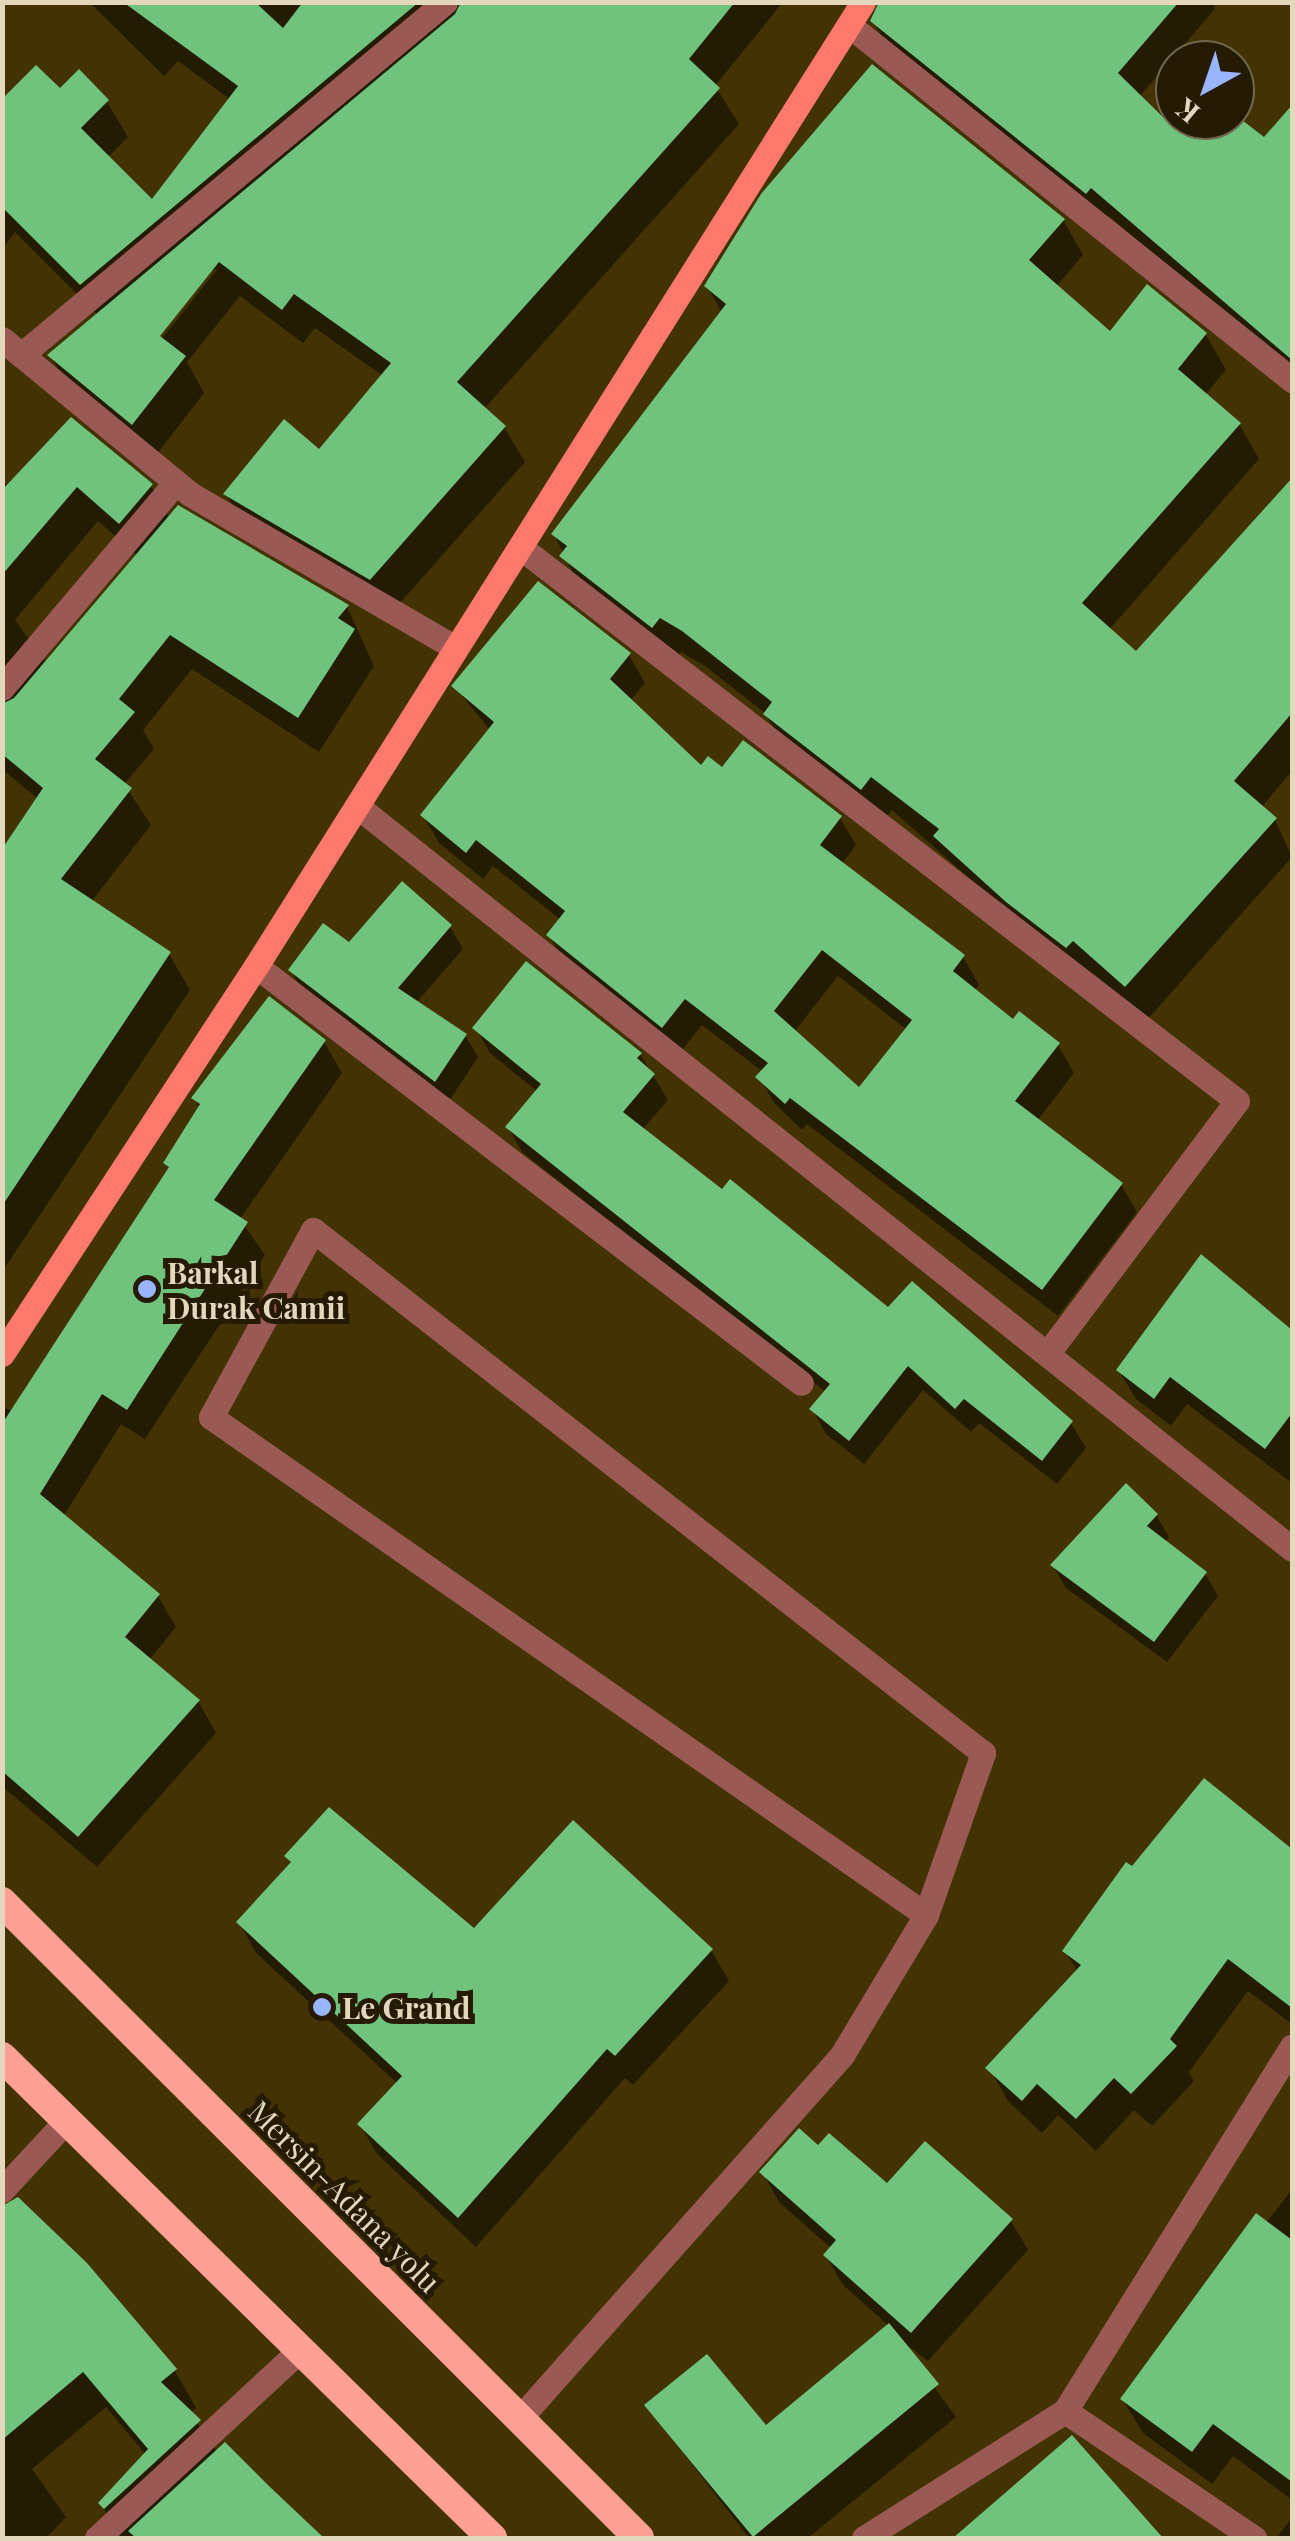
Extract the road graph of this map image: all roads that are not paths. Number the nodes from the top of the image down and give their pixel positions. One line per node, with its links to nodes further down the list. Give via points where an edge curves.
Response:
1 (445, 2): 4 (street)
2 (863, 2): 3 (main road)
3 (849, 25): 5 (street); 7 (main road)
4 (12, 347): 6 (street)
5 (1292, 380)
6 (175, 483): 8 (street); 9 (street)
7 (520, 547): 8 (main road); 13 (street, via 1237,1102)
8 (456, 648): 10 (main road)
9 (2, 688)
10 (357, 806): 11 (main road); 13 (street)
11 (256, 966): 12 (main road); 14 (street)
12 (2, 1354)
13 (1047, 1354): 15 (street)
14 (801, 1383)
15 (1292, 1549)
16 (2, 1902): 24 (highway, Mersin-Adana yolu)
17 (926, 1915): 17 (street, via 983,1753 312,1230 211,1416); 24 (street, via 842,2055)
18 (1292, 2047): 23 (street)
19 (2, 2057): 20 (highway)
20 (66, 2120): 21 (street); 22 (highway)
21 (2, 2190)
22 (298, 2352): 25 (street); 26 (highway)
23 (1065, 2411): 28 (street); 29 (street)
24 (519, 2419): 27 (highway, Mersin-Adana yolu)
25 (97, 2538)
26 (492, 2538)
27 (638, 2538)
28 (864, 2538)
29 (1254, 2538)

